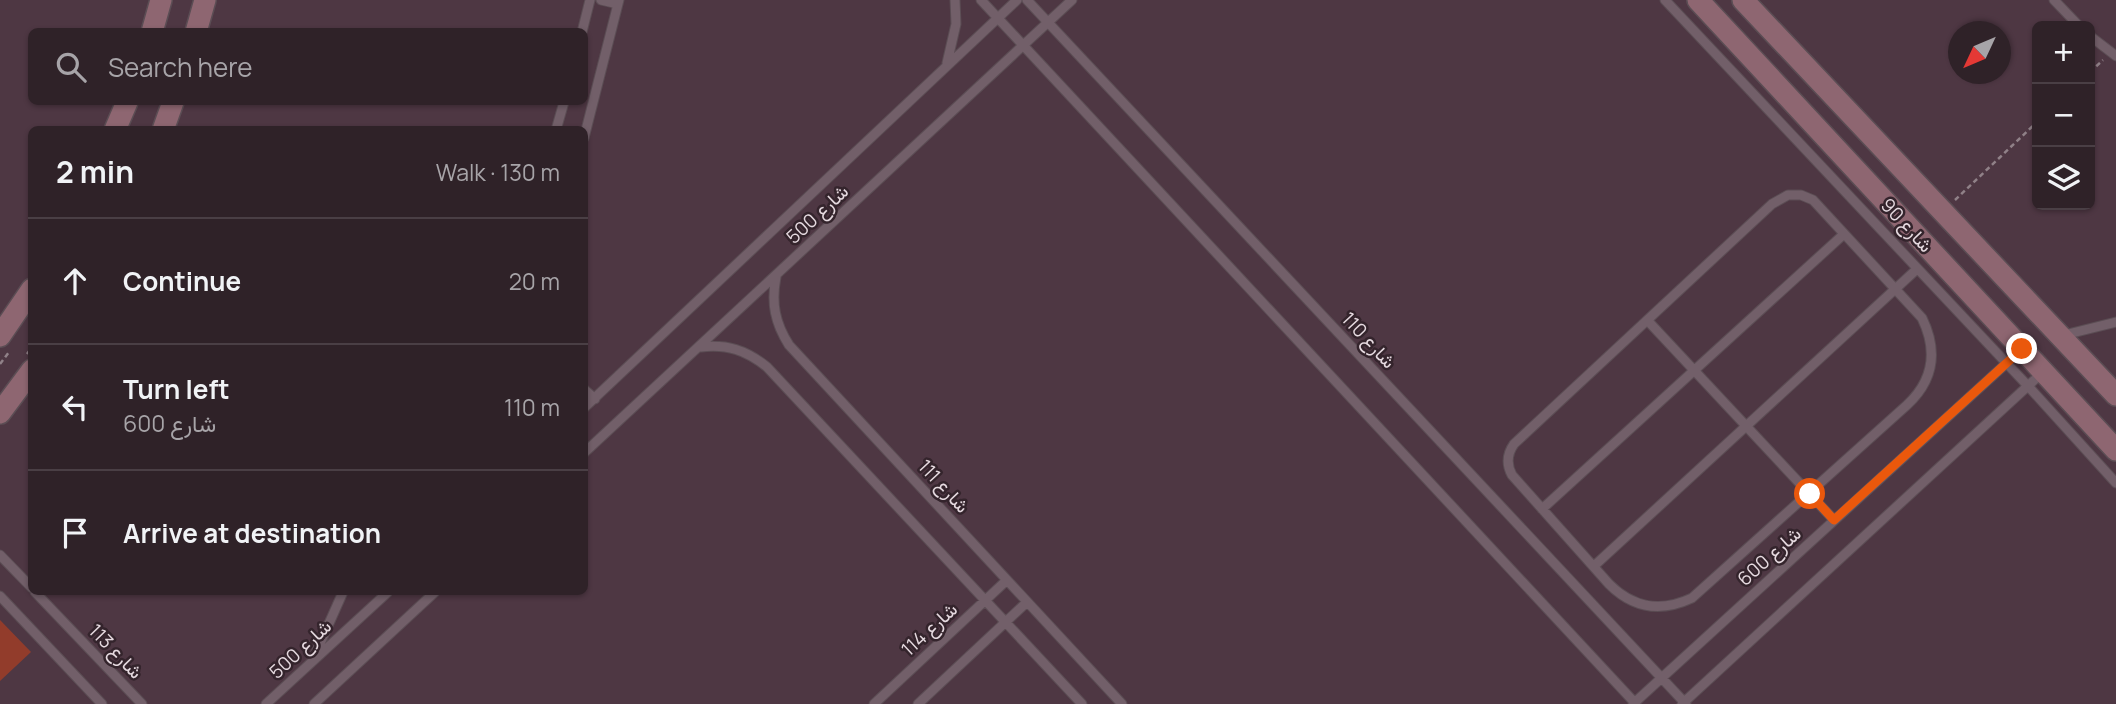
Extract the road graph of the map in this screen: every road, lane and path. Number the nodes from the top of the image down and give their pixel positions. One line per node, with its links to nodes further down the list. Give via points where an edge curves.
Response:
1 (161, 0): 18 (street)
2 (205, 0): 19 (street)
3 (590, 0): 20 (lane)
4 (601, 0): 14 (lane)
5 (955, 0): 24 (lane, via 954,39)
6 (981, 0): 15 (lane)
7 (1017, 0): 15 (lane, شارع 500)
8 (1027, 0): 17 (lane, شارع 110)
9 (1072, 0): 17 (lane, شارع 500)
10 (1665, 0): 36 (lane)
11 (1698, 0): 45 (street, شارع 90)
12 (1743, 0): 34 (street, شارع 90)
13 (2054, 0): 16 (lane)
14 (618, 2): 32 (lane)
15 (998, 18): 22 (lane); 24 (lane, شارع 500)
16 (2074, 21)
17 (1048, 22): 22 (lane, شارع 500); 75 (lane, شارع 110)
18 (153, 28)
19 (197, 28)
20 (583, 28)
21 (2095, 40): 23 (lane)
22 (1023, 45): 37 (lane, شارع 500); 85 (lane)
23 (2113, 54): 25 (path)
24 (946, 67): 52 (lane, شارع 500)
25 (2095, 68)
26 (126, 105): 29 (street)
27 (172, 105): 30 (street)
28 (563, 105): 31 (lane)
29 (117, 126)
30 (164, 126)
31 (557, 126)
32 (587, 126)
33 (2032, 127): 34 (path)
34 (1942, 212): 43 (street, شارع 90)
35 (1844, 234): 38 (lane); 40 (lane, via 1807,197 1782,196); 47 (lane)
36 (1917, 269): 38 (lane); 46 (lane)
37 (776, 276): 44 (lane, شارع 500); 64 (lane, شارع 111, via 776,319 789,345)
38 (1895, 288): 55 (lane); 59 (lane, via 1929,333 1933,348 1927,380 1919,394)
39 (28, 295): 42 (street)
40 (1648, 321): 47 (lane); 60 (lane, via 1511,449 1510,471)
41 (2116, 322): 43 (lane)
42 (2, 331)
43 (2059, 336): 51 (street, شارع 90)
44 (699, 347): 56 (lane, شارع 500); 71 (lane, via 743,351 767,367)
45 (2022, 349): 46 (lane, شارع 600); 49 (street, شارع 90)
46 (2006, 363): 49 (lane); 61 (lane, شارع 600)
47 (1694, 370): 55 (lane); 60 (lane)
48 (28, 375): 54 (street)
49 (2036, 379): 57 (street, شارع 90); 58 (lane); 76 (lane)
50 (588, 393): 52 (lane)
51 (2116, 395)
52 (595, 399): 53 (lane, شارع 500)
53 (588, 405)
54 (0, 413)
55 (1745, 425): 59 (lane); 63 (lane)
56 (588, 449)
57 (2116, 450)
58 (2116, 483)
59 (1810, 494): 61 (lane); 63 (lane, via 1703,589 1678,605 1663,608 1633,603)
60 (1542, 509): 63 (lane)
61 (1834, 520): 75 (lane, شارع 600)
62 (0, 555): 65 (lane, شارع 113)
63 (1594, 566)
64 (1007, 580): 71 (lane, شارع 114); 72 (lane, شارع 111)
65 (28, 585)
66 (38, 595): 78 (lane, شارع 113)
67 (342, 595): 74 (lane)
68 (385, 595): 74 (lane, شارع 500)
69 (432, 595): 80 (lane)
70 (0, 596): 77 (lane)
71 (986, 601): 73 (lane); 81 (lane, شارع 114)
72 (1027, 602): 73 (lane); 84 (lane, شارع 111)
73 (1006, 622): 82 (lane); 83 (lane)
74 (312, 662): 79 (lane, شارع 500)
75 (1661, 678): 76 (lane, شارع 110); 85 (lane, شارع 600)
76 (1684, 703)
77 (103, 704)
78 (142, 704)
79 (266, 704)
80 (314, 704)
81 (874, 704)
82 (918, 704)
83 (1082, 704)
84 (1122, 704)
85 (1635, 704)

